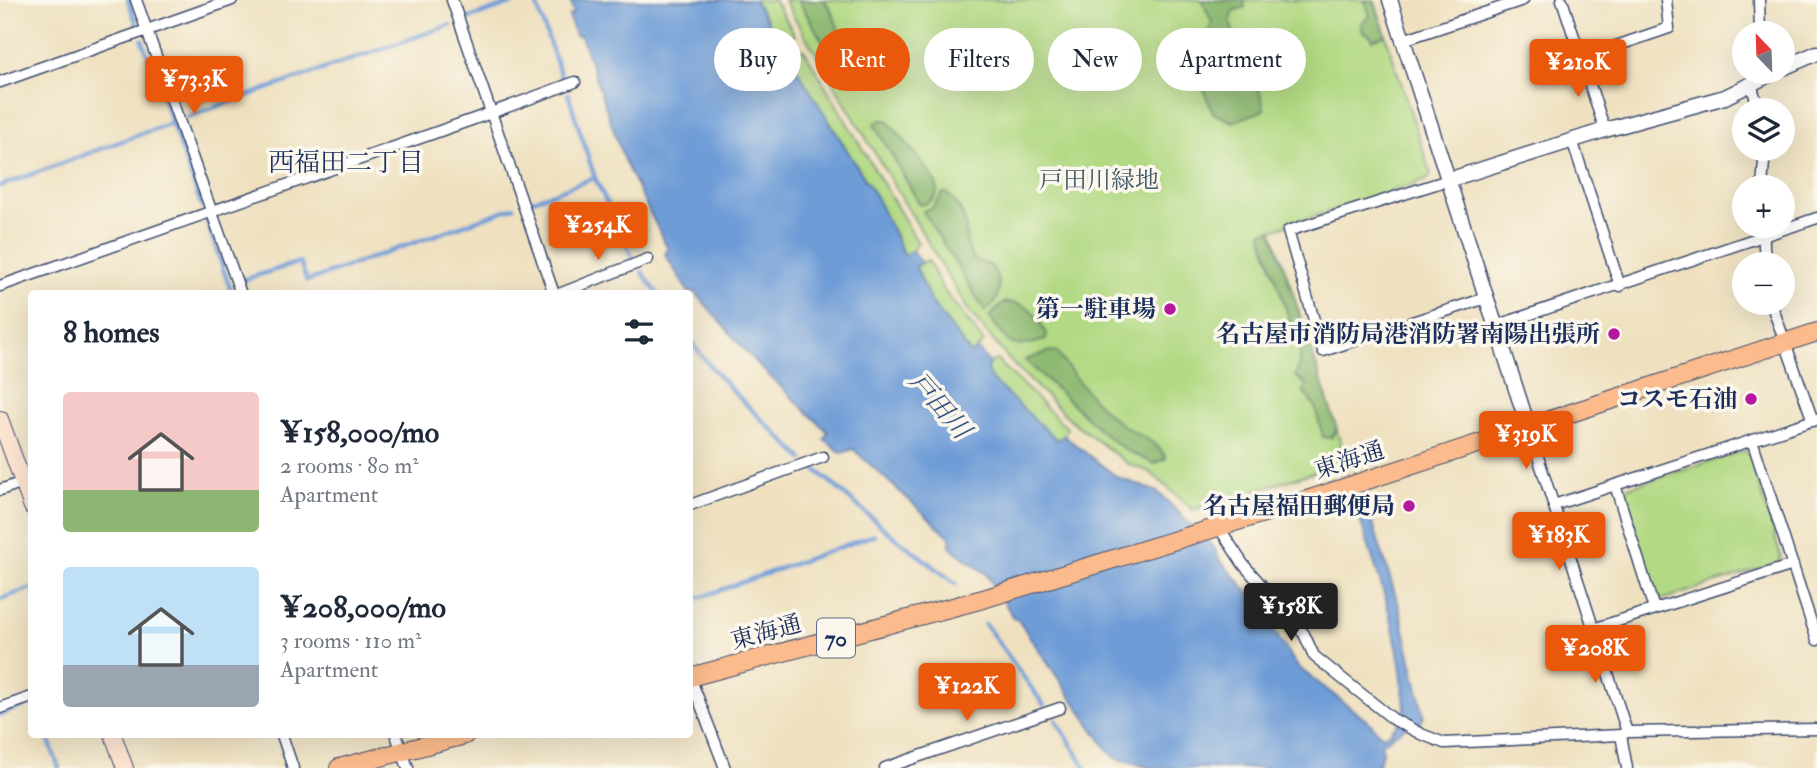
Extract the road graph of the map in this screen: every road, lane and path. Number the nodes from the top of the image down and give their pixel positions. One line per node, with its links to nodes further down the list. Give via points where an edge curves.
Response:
1 (136, 0): 10 (street)
2 (232, 0): 10 (street)
3 (452, 0): 19 (street)
4 (1390, 0): 11 (street)
5 (1523, 0): 11 (street)
6 (1562, 0): 13 (street)
7 (1667, 0): 13 (street, via 1669,28)
8 (1759, 0): 9 (street)
9 (1760, 21)
10 (146, 31): 15 (street); 23 (street)
11 (1403, 40): 22 (street)
12 (1817, 53): 14 (street)
13 (1581, 58): 20 (street)
14 (1796, 62)
15 (0, 82)
16 (575, 82): 19 (street)
17 (1751, 84): 18 (street); 20 (street, via 1725,97)
18 (1755, 98)
19 (491, 113): 23 (street); 31 (street)
20 (1605, 130): 21 (street)
21 (1572, 140): 22 (street); 29 (street)
22 (1448, 180): 33 (street); 33 (street, via 1288,231 1323,351)
23 (211, 211): 28 (street); 30 (street)
24 (1817, 218): 25 (street)
25 (1795, 223)
26 (1745, 238): 29 (street)
27 (648, 260): 32 (street)
28 (0, 286)
29 (1619, 286): 35 (street)
30 (240, 290)
31 (556, 290)
32 (568, 290)
33 (1486, 298): 35 (street)
34 (1776, 315): 37 (street)
35 (1495, 326): 40 (street)
36 (1817, 332): 37 (main road, 東海通 / 70)
37 (1786, 342): 39 (street); 40 (main road, 東海通 / 70)
38 (0, 419): 43 (main road)
39 (1815, 420): 41 (street)
40 (1528, 426): 47 (street); 48 (main road, 東海通 / 70)
41 (1752, 440): 44 (street); 49 (street)
42 (823, 457): 46 (street)
43 (27, 480): 45 (street)
44 (1615, 485): 47 (street); 50 (street)
45 (0, 490)
46 (693, 504)
47 (1554, 505): 52 (street)
48 (1218, 526): 54 (main road, 東海通 / 70, via 983,599); 60 (street, via 1243,565 1304,634 1314,656 1409,728 1444,743)
49 (1793, 565): 50 (street); 51 (street)
50 (1654, 608): 52 (street)
51 (1814, 620): 53 (street)
52 (1593, 629): 60 (street)
53 (1817, 640)
54 (693, 676)
55 (693, 685): 68 (street)
56 (28, 698): 57 (street)
57 (0, 708)
58 (1060, 708): 69 (street)
59 (1817, 729): 60 (street)
60 (1624, 734): 70 (street)
61 (114, 738): 65 (main road)
62 (283, 738): 66 (street)
63 (453, 738): 64 (main road)
64 (402, 751): 67 (main road)
65 (125, 768)
66 (293, 768)
67 (339, 768)
68 (725, 768)
69 (885, 768)
70 (1627, 768)

